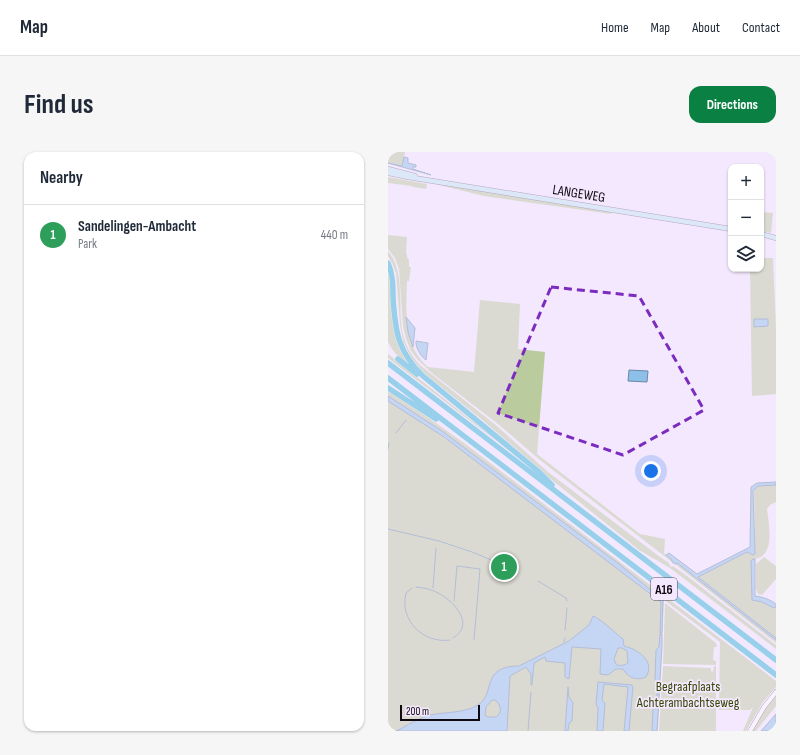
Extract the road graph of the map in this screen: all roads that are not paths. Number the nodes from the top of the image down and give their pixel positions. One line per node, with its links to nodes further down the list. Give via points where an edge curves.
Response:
1 (388, 169): 3 (main road, LANGEWEG)
2 (388, 173): 3 (main road, LANGEWEG)
3 (424, 180): 4 (main road, LANGEWEG)
4 (728, 229)
5 (764, 235): 6 (main road)
6 (776, 238)
7 (388, 264): 12 (highway, A16, via 392,274 396,332 400,346 415,368)
8 (398, 359): 12 (highway, A16)
9 (388, 363): 14 (highway, A16)
10 (388, 378): 13 (highway, A16)
11 (388, 388): 13 (highway, A16)
12 (447, 396): 14 (highway, A16, via 538,470)
13 (464, 436): 16 (highway, A16)
14 (565, 498): 15 (highway, A16)
15 (776, 660)
16 (776, 675)
17 (775, 692): 18 (street)
18 (750, 731)

